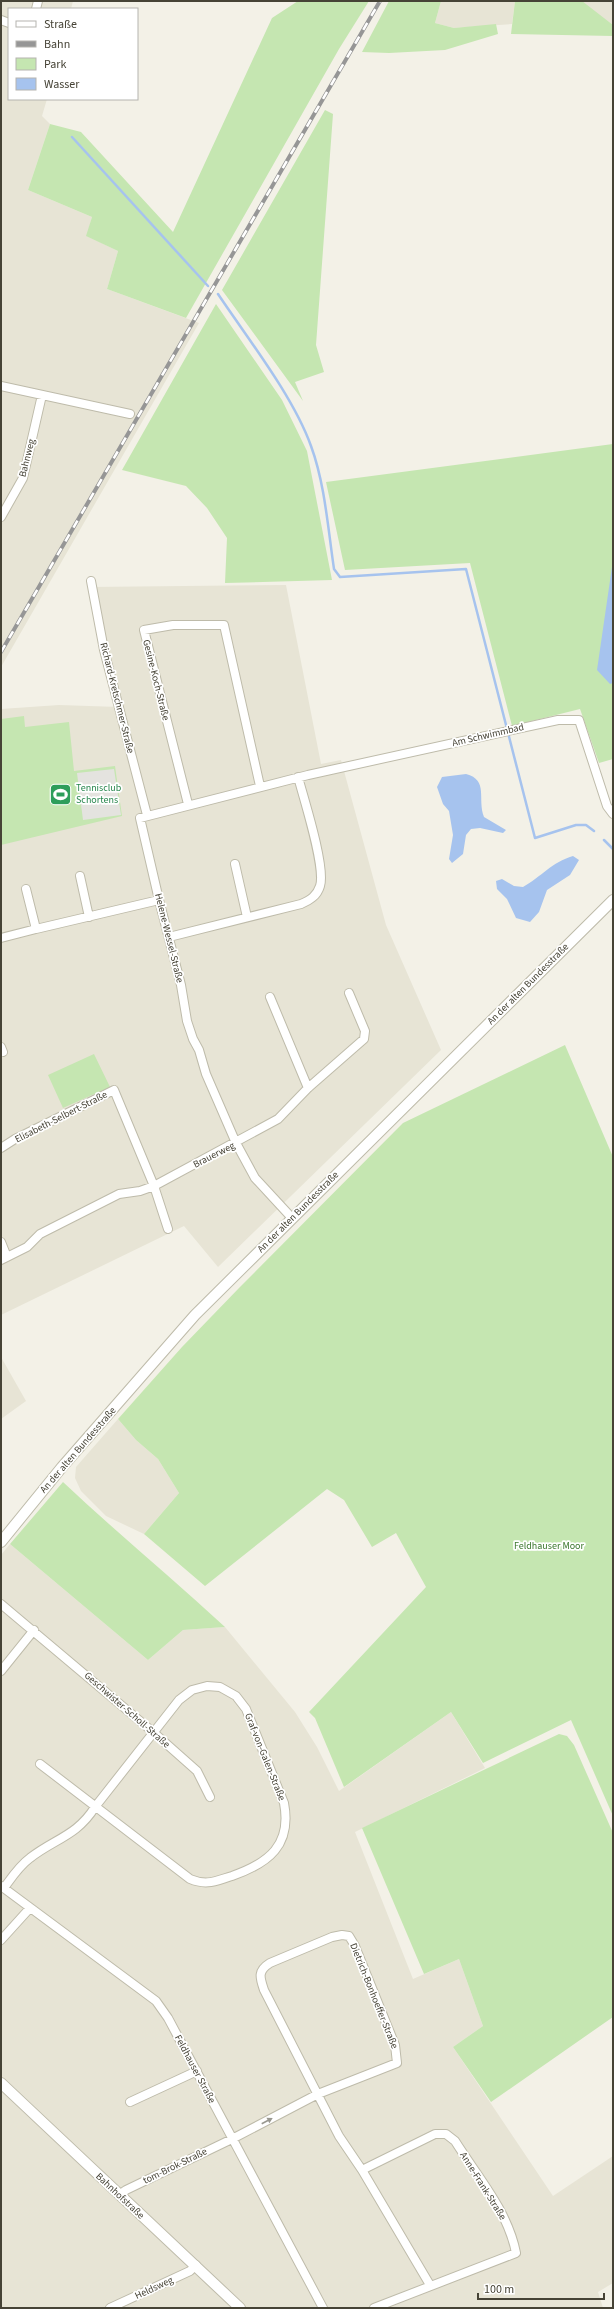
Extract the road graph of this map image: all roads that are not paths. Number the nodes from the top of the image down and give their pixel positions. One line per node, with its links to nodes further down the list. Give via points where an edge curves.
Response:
1 (1, 386): 2 (street)
2 (42, 394): 3 (street); 4 (street, Bahnweg, via 23,478)
3 (130, 414)
4 (1, 517)
5 (91, 581): 10 (street, Richard-Kretschmer-Straße, via 104,650)
6 (298, 778): 7 (street); 9 (street, Am Schwimmbad, via 514,729 558,720 579,720 607,806); 17 (street, via 318,853 322,874 320,885 312,899 301,904)
7 (260, 786): 8 (street); 8 (street, Gesine-Koch-Straße, via 224,625 173,625 144,630)
8 (188, 804): 10 (street)
9 (613, 814)
10 (147, 815): 14 (street, Helene-Wessel-Straße, via 140,818)
11 (235, 864): 17 (street)
12 (80, 876): 16 (street)
13 (26, 889): 18 (street)
14 (159, 900): 16 (street); 19 (street, Helene-Wessel-Straße)
15 (613, 900): 27 (street, An der alten Bundesstraße)
16 (89, 917): 18 (street)
17 (247, 917): 19 (street)
18 (36, 929): 20 (street)
19 (169, 937): 24 (street, Helene-Wessel-Straße, via 187,1021 206,1074)
20 (1, 938)
21 (349, 993): 23 (street, Brauerweg, via 365,1031 364,1039)
22 (270, 998): 23 (street)
23 (308, 1088): 24 (street, Brauerweg, via 278,1119)
24 (236, 1143): 26 (street, Brauerweg); 27 (street, Helene-Wessel-Straße, via 255,1178)
25 (1, 1148): 26 (street, Elisabeth-Selbert-Straße, via 114,1090)
26 (154, 1186): 28 (street); 30 (street, Brauerweg, via 119,1194 40,1234 28,1247)
27 (292, 1218): 31 (street, An der alten Bundesstraße, via 195,1315 62,1467)
28 (168, 1229)
29 (1, 1242): 30 (street)
30 (4, 1259)
31 (1, 1542)
32 (1, 1604): 33 (street, Geschwister-Scholl-Straße)
33 (34, 1630): 34 (street); 35 (street, Geschwister-Scholl-Straße)
34 (1, 1670)
35 (153, 1732): 37 (street, Geschwister-Scholl-Straße, via 197,1771); 38 (street, Graf-von-Galen-Straße); 38 (street, Graf-von-Galen-Straße, via 179,1700 192,1690 207,1686 220,1687 236,1696 246,1709 255,1729 284,1803 287,1819 278,1848 270,1857 242,1872 214,1882 202,1883 190,1879)
36 (40, 1764): 38 (street, Graf-von-Galen-Straße)
37 (210, 1797)
38 (95, 1807): 39 (street, Graf-von-Galen-Straße, via 82,1825 31,1857)
39 (3, 1887): 40 (street, Feldhauser Straße)
40 (30, 1908): 41 (street); 42 (street, Feldhauser Straße, via 156,2001)
41 (1, 1940)
42 (197, 2071): 45 (street); 46 (street, Feldhauser Straße)
43 (1, 2083): 48 (street, Bahnhofstraße)
44 (318, 2094): 44 (street, Dietrich-Bonhoeffer-Straße, via 397,2062 395,2045 349,1936 332,1937 270,1963 263,1967 260,1973 264,1990); 46 (street, Dietrich-Bonhoeffer-Straße, one-way to 44); 47 (street, Dietrich-Bonhoeffer-Straße, via 338,2136)
45 (130, 2102)
46 (232, 2139): 48 (street, tom-Brok-Straße, via 126,2190); 53 (street, Feldhauser Straße)
47 (362, 2170): 50 (street, Dietrich-Bonhoeffer-Straße); 50 (street, Anne-Frank-Straße, via 435,2134 446,2134 454,2141 504,2216 516,2253)
48 (119, 2196): 49 (street, Bahnhofstraße)
49 (196, 2265): 51 (street, Heldsweg, via 190,2271); 52 (street, Bahnhofstraße)
50 (430, 2286): 54 (street, Anne-Frank-Straße)
51 (110, 2308)
52 (240, 2308)
53 (323, 2308)
54 (374, 2308)

